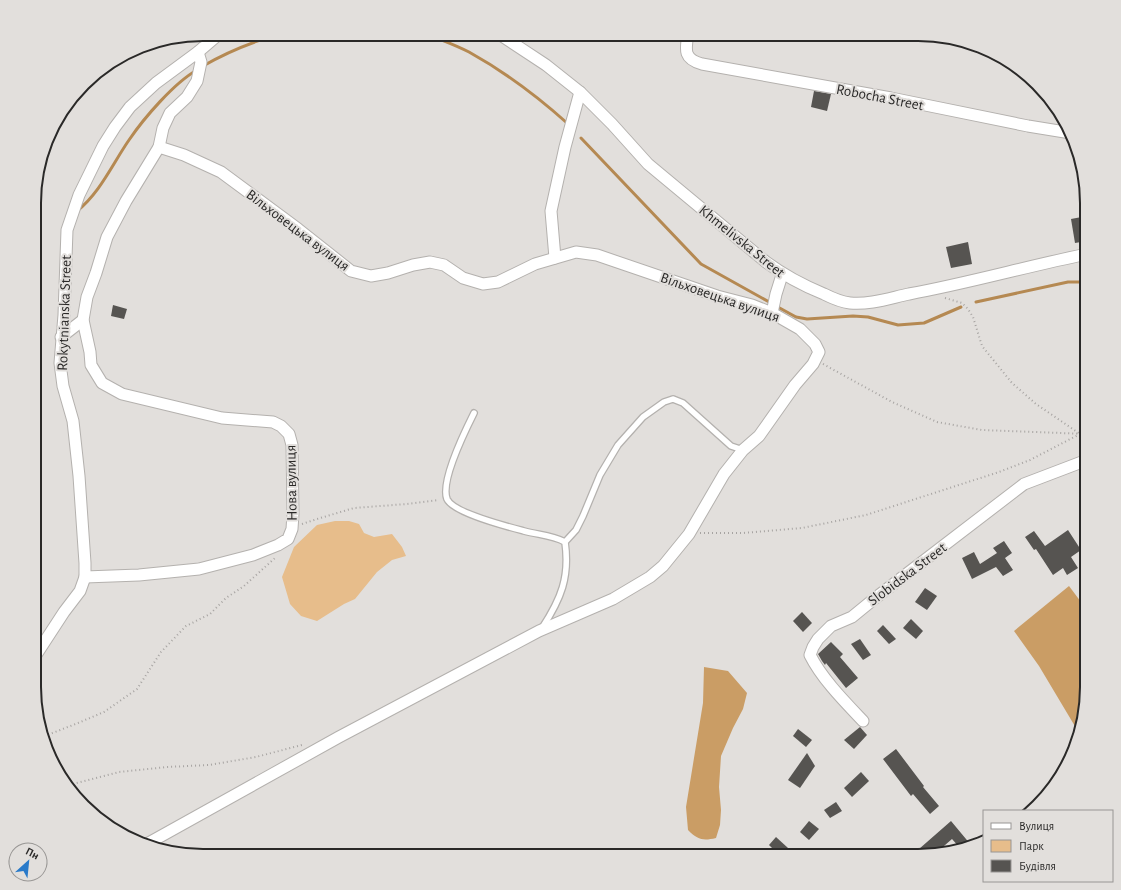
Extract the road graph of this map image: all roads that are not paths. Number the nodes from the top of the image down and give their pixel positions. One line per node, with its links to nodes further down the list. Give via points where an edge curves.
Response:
1 (206, 41): 4 (street, Rokytnianska Street)
2 (510, 41): 5 (street, Khmelivska Street)
3 (687, 41): 6 (street, Robocha Street, via 686,53 690,59 702,64)
4 (199, 57): 7 (street, via 197,81 187,97 170,113 163,128); 13 (street, Rokytnianska Street, via 156,83 130,107 103,146 79,195 67,230)
5 (580, 92): 9 (street, via 551,211); 10 (street, Khmelivska Street, via 648,164)
6 (1063, 132)
7 (159, 147): 9 (street, Вільховецька вулиця, via 221,172 351,271 371,276 430,262 444,265 463,278 482,284 498,282 535,264); 12 (street, via 107,237 87,296)
8 (1080, 256): 10 (street, Khmelivska Street, via 935,290 862,303 848,303)
9 (555, 258): 11 (street, Вільховецька вулиця, via 576,252 597,254 717,296)
10 (782, 274): 11 (street)
11 (772, 311): 15 (street, Вільховецька вулиця, via 800,329 819,352 760,436)
12 (83, 320): 13 (street); 18 (street, Нова вулиця, via 91,365 102,383 122,394 222,418 273,422 289,434 293,474 292,529 288,539 278,545 253,555 199,569)
13 (61, 337): 18 (street, Rokytnianska Street, via 60,363 63,386 73,420 80,476)
14 (474, 413): 17 (lane, via 456,453 448,480 447,500 454,507 485,520 526,532 557,537)
15 (743, 450): 17 (lane, via 731,446 683,403 673,400 664,402 643,417 618,445 600,474 576,530); 19 (street, via 724,474 689,534 663,566 650,577 613,599)
16 (1080, 463): 21 (street, Slobidska Street, via 1024,484 852,617 831,626 818,639 810,655 814,663)
17 (565, 542): 19 (lane, via 565,580 554,609)
18 (85, 577): 20 (street, Rokytnianska Street, via 80,591)
19 (539, 631): 22 (street)
20 (41, 647)
21 (863, 721)
22 (153, 841)

